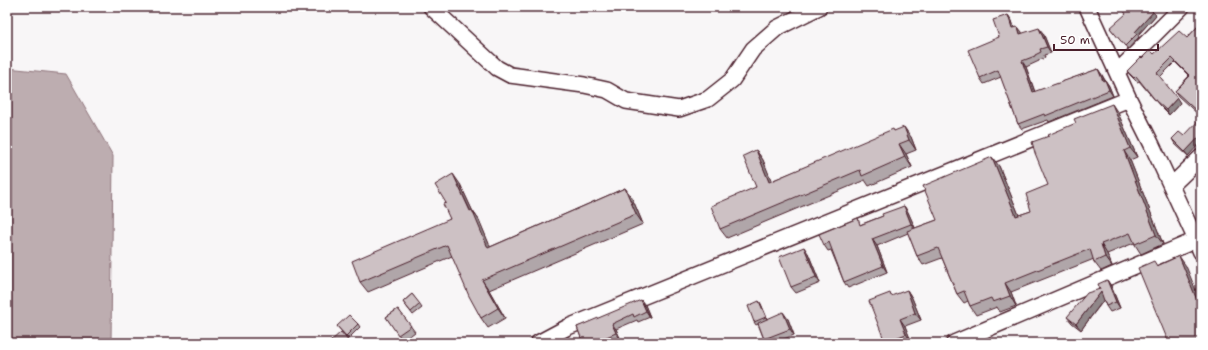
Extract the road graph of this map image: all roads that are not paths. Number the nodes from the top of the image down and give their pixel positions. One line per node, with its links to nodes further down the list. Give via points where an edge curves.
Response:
1 (430, 7): 2 (street, via 497,68 510,74 584,85 607,90 626,101 679,109 708,99 732,80 753,49 777,28)
2 (819, 7)
3 (1087, 7): 5 (street)
4 (1182, 7): 5 (street)
5 (1117, 72): 6 (street)
6 (1129, 99): 8 (street); 10 (street, via 568,327)
7 (1201, 157): 8 (street)
8 (1171, 186): 9 (street)
9 (1199, 240): 11 (street)
10 (538, 343)
11 (954, 343)

